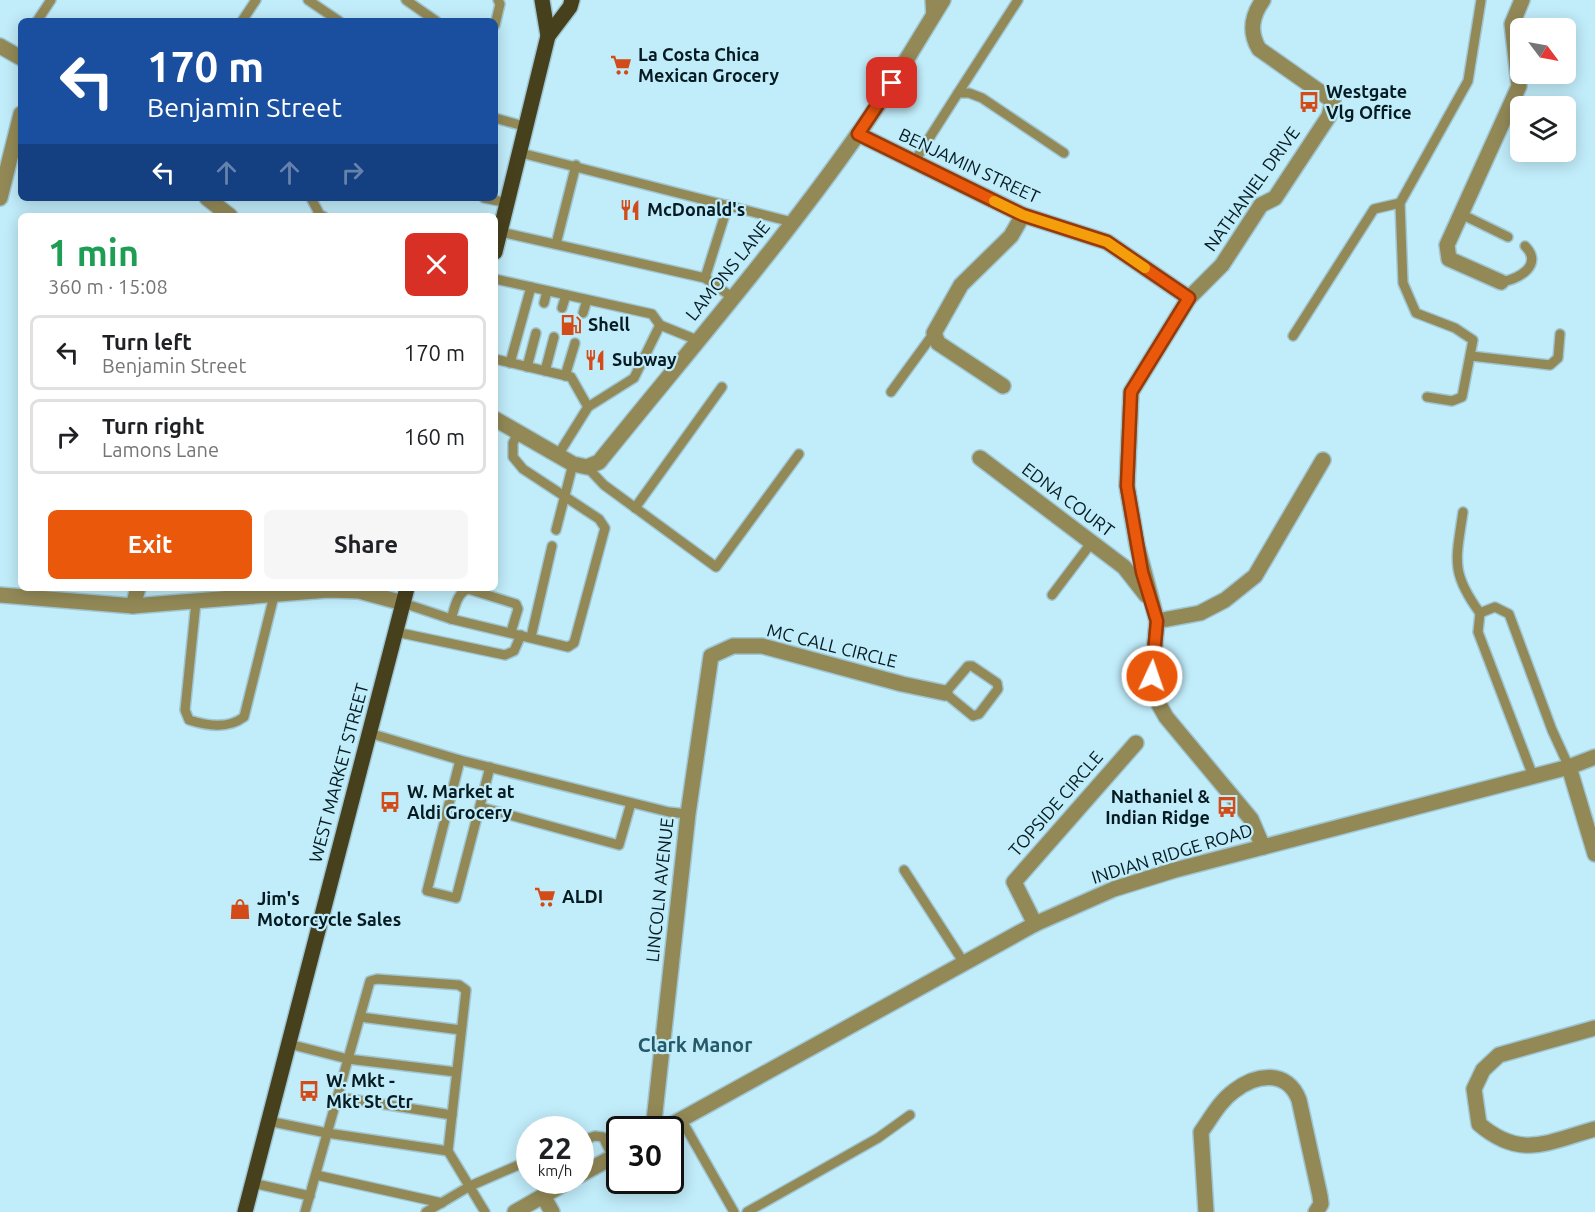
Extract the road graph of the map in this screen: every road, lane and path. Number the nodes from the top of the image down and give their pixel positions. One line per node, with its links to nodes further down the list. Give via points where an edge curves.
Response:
1 (51, 0): 14 (lane)
2 (256, 0): 15 (lane)
3 (308, 0): 16 (lane)
4 (406, 0): 17 (lane)
5 (498, 0): 18 (lane)
6 (542, 0): 20 (main road)
7 (572, 0): 20 (main road)
8 (930, 0): 19 (lane)
9 (943, 0): 19 (street, LAMONS LANE)
10 (1018, 0): 23 (lane)
11 (1263, 0): 54 (street, NATHANIEL DRIVE, via 1252,23 1252,38 1259,49 1333,101 1329,116 1275,198 1261,205 1222,265)
12 (1481, 0): 36 (lane, via 1468,81)
13 (1522, 0): 39 (street, via 1512,24 1519,87)
14 (39, 18)
15 (246, 18)
16 (335, 18)
17 (432, 18)
18 (497, 18)
19 (931, 19): 27 (street, LAMONS LANE)
20 (548, 36): 26 (main road)
21 (0, 46): 22 (street)
22 (18, 53)
23 (958, 93): 29 (lane, via 982,98); 30 (lane)
24 (498, 119): 26 (lane)
25 (18, 126): 32 (street)
26 (527, 127): 28 (main road)
27 (858, 134): 30 (street, BENJAMIN STREET); 41 (street, LAMONS LANE)
28 (521, 153): 31 (lane); 35 (main road)
29 (1064, 153)
30 (914, 162): 40 (street, BENJAMIN STREET)
31 (576, 165): 37 (lane); 45 (lane)
32 (0, 198)
33 (211, 201): 38 (street)
34 (498, 201): 35 (lane)
35 (508, 203): 42 (main road)
36 (1400, 203): 63 (lane, via 1374,209); 67 (lane, via 1403,283 1416,313 1455,328 1473,340)
37 (728, 205): 41 (lane); 47 (lane)
38 (227, 213)
39 (1461, 214): 43 (lane); 49 (street, via 1447,245 1449,259)
40 (1023, 215): 54 (street, BENJAMIN STREET, via 1107,242); 61 (street, via 1011,236 961,285)
41 (792, 222): 53 (street, LAMONS LANE)
42 (501, 232): 44 (main road); 45 (lane)
43 (1508, 237)
44 (498, 242)
45 (556, 244): 47 (lane)
46 (1525, 246): 49 (lane, via 1532,252 1527,269 1516,279)
47 (705, 278): 53 (lane)
48 (498, 280): 50 (lane)
49 (1501, 282)
50 (531, 287): 51 (lane); 69 (lane)
51 (547, 291): 52 (lane); 56 (lane)
52 (566, 295): 55 (lane); 57 (lane)
53 (732, 297): 65 (street, LAMONS LANE)
54 (1189, 298): 101 (street, NATHANIEL DRIVE, via 1131,392 1127,486)
55 (587, 300): 58 (lane); 59 (lane, via 652,314)
56 (544, 303)
57 (562, 308)
58 (583, 313)
59 (660, 325): 65 (lane); 77 (lane, via 634,378)
60 (536, 333): 70 (lane)
61 (934, 333): 73 (street, via 938,343); 75 (lane)
62 (1560, 334): 67 (lane, via 1557,358 1550,365)
63 (1293, 336)
64 (555, 338): 71 (lane)
65 (697, 340): 84 (street, LAMONS LANE, via 599,462)
66 (574, 343): 72 (lane)
67 (1471, 356): 76 (lane, via 1462,397 1452,401)
68 (498, 360): 69 (lane)
69 (510, 363): 70 (lane)
70 (527, 366): 71 (lane)
71 (545, 371): 72 (lane)
72 (565, 376): 77 (lane, via 570,377)
73 (1003, 386)
74 (722, 387): 86 (lane)
75 (891, 392)
76 (1427, 397)
77 (588, 407): 81 (lane)
78 (498, 420): 79 (street)
79 (519, 430): 81 (street); 85 (lane, via 513,443 513,457 523,469)
80 (799, 454): 86 (lane, via 716,567)
81 (558, 455): 84 (street)
82 (980, 458): 89 (street, EDNA COURT)
83 (1323, 460): 105 (street, via 1255,576 1225,600 1200,613)
84 (580, 466): 85 (lane); 86 (lane)
85 (564, 497): 88 (lane); 107 (lane, via 599,519 605,528 574,643 568,646)
86 (635, 508)
87 (1463, 512): 103 (lane, via 1455,566 1463,590)
88 (556, 530)
89 (1092, 542): 98 (lane); 101 (street, EDNA COURT, via 1124,567)
90 (552, 546): 107 (lane)
91 (137, 591): 102 (street)
92 (319, 591): 99 (street)
93 (359, 591): 97 (street)
94 (462, 591): 104 (lane)
95 (474, 591): 107 (lane, via 516,604)
96 (0, 595): 102 (street)
97 (405, 595): 104 (lane); 106 (main road, WEST MARKET STREET)
98 (1052, 595)
99 (274, 596): 100 (street); 100 (lane, via 244,717 233,725 204,725 189,720 185,710)
100 (196, 602): 102 (street)
101 (1152, 603): 105 (street, NATHANIEL DRIVE)
102 (133, 606)
103 (1480, 613): 115 (lane, via 1495,607 1509,614); 116 (lane, via 1478,632)
104 (451, 618): 107 (lane)
105 (1157, 621): 120 (street, NATHANIEL DRIVE, via 1152,676 1156,699 1166,717 1251,819)
106 (396, 632): 107 (lane, via 505,655 514,651); 110 (main road, WEST MARKET STREET)
107 (521, 635)
108 (711, 656): 109 (street, MC CALL CIRCLE, via 733,646 762,646); 119 (street, LINCOLN AVENUE)
109 (945, 693): 109 (lane, via 968,666 997,683 998,689 979,714 973,716)
110 (369, 733): 113 (lane); 128 (main road, WEST MARKET STREET)
111 (1136, 743): 123 (street, TOPSIDE CIRCLE, via 1014,882)
112 (1595, 757): 115 (street, INDIAN RIDGE ROAD)
113 (460, 760): 114 (lane); 118 (lane, via 427,891 456,898)
114 (490, 767): 117 (lane); 118 (lane)
115 (1569, 767): 116 (street, INDIAN RIDGE ROAD); 121 (street)
116 (1533, 776): 120 (street, INDIAN RIDGE ROAD)
117 (631, 803): 118 (lane, via 619,845); 119 (lane)
118 (480, 807)
119 (688, 814): 134 (street, LINCOLN AVENUE)
120 (1263, 847): 123 (street, INDIAN RIDGE ROAD, via 1114,889)
121 (1595, 854)
122 (904, 870): 124 (lane)
123 (1035, 924): 124 (street, INDIAN RIDGE ROAD)
124 (964, 963): 135 (street, INDIAN RIDGE ROAD)
125 (360, 1017): 127 (lane); 127 (lane, via 370,981 459,985 466,990); 129 (lane)
126 (1595, 1028): 138 (street, via 1499,1055 1483,1070 1474,1089 1479,1124 1510,1144 1530,1147)
127 (461, 1030): 130 (lane)
128 (289, 1044): 129 (lane); 136 (main road, WEST MARKET STREET)
129 (348, 1059): 130 (lane); 131 (lane)
130 (456, 1072): 132 (lane)
131 (338, 1097): 132 (lane); 139 (lane)
132 (452, 1115): 140 (lane)
133 (910, 1115): 156 (lane, via 878,1138)
134 (655, 1116)
135 (684, 1117)
136 (268, 1121): 139 (lane); 143 (main road, WEST MARKET STREET)
137 (684, 1124): 155 (lane)
138 (1595, 1129)
139 (327, 1133): 140 (lane); 142 (lane)
140 (448, 1151): 144 (lane)
141 (516, 1166): 144 (lane)
142 (316, 1175): 146 (lane); 148 (lane)
143 (252, 1183): 146 (lane); 149 (main road, WEST MARKET STREET)
144 (470, 1186): 148 (lane); 152 (lane)
145 (547, 1194): 147 (street)
146 (310, 1196): 150 (lane)
147 (543, 1196): 153 (street); 154 (street)
148 (442, 1203): 151 (lane)
149 (245, 1212)
150 (305, 1212)
151 (426, 1212)
152 (485, 1212)
153 (515, 1212)
154 (552, 1212)
155 (734, 1212)
156 (747, 1212)
157 (1206, 1212): 158 (street, via 1201,1132 1232,1092 1256,1079 1280,1077 1295,1089 1299,1100 1320,1196)
158 (1316, 1212)

